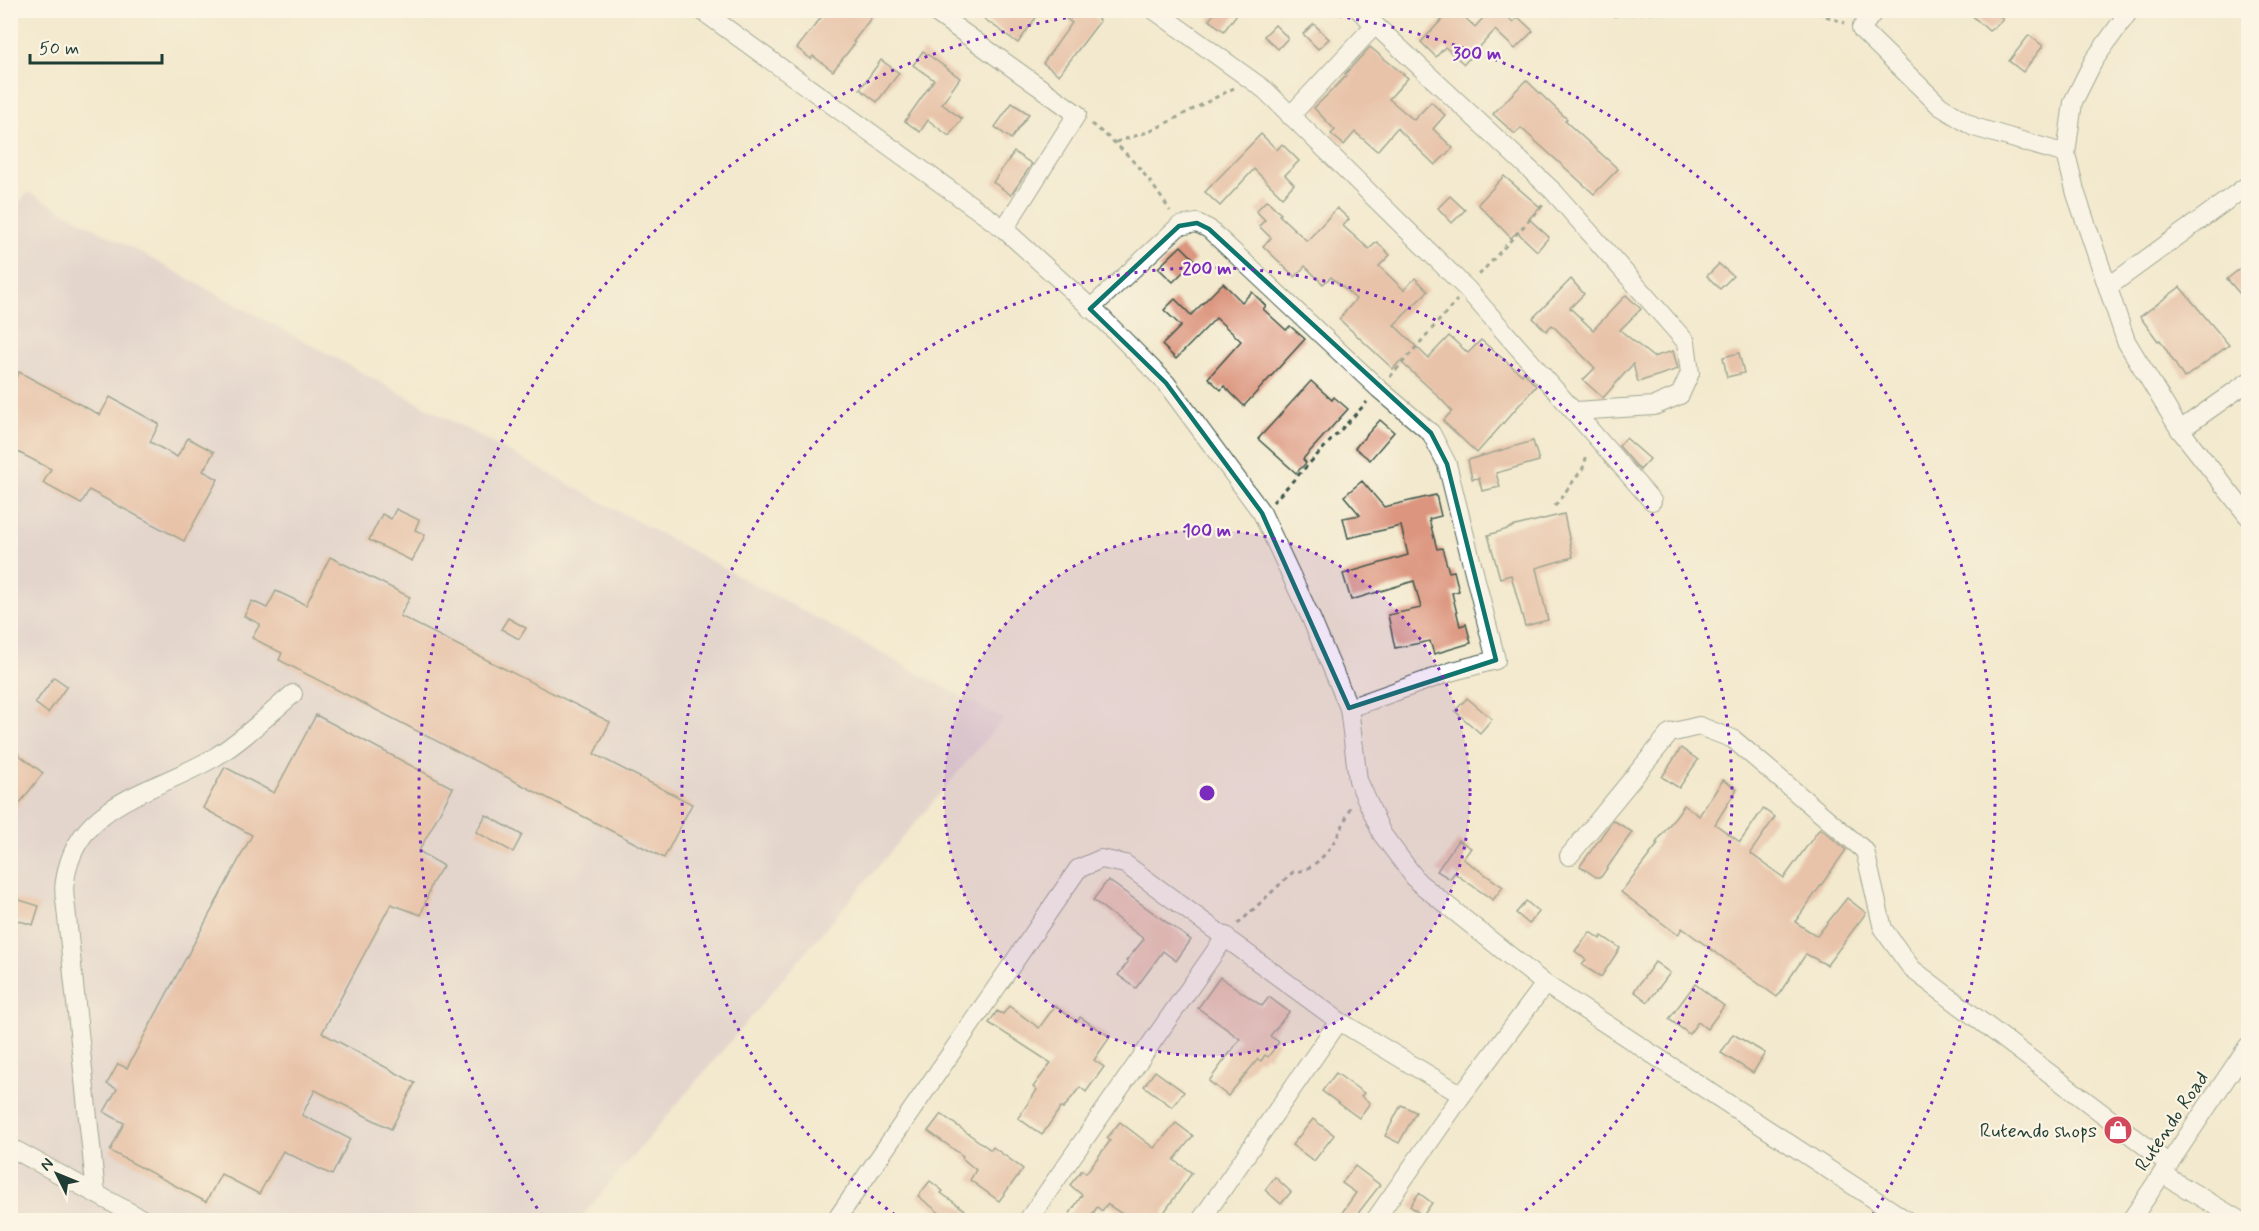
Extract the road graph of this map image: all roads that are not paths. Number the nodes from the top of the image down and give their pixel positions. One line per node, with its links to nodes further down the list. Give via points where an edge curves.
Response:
1 (701, 10): 11 (street)
2 (932, 10): 11 (street, via 1077,114)
3 (1155, 10): 8 (street, via 1264,90)
4 (1359, 10): 7 (street)
5 (1875, 10): 9 (street, via 1861,29 1940,106 1974,127)
6 (2130, 10): 9 (street, via 2094,60 2073,102)
7 (1375, 25): 8 (street); 15 (street, via 1554,192 1686,342 1690,373 1680,395 1654,406)
8 (1290, 116): 15 (street, via 1467,289)
9 (2067, 154): 12 (street, via 2076,194)
10 (2248, 185): 12 (street)
11 (1004, 229): 13 (street)
12 (2108, 287): 16 (street, via 2126,342)
13 (1090, 309): 20 (street, via 1166,383 1262,513); 20 (street, via 1179,226 1197,223 1209,229 1431,433 1447,464 1496,660)
14 (2248, 382): 16 (street)
15 (1575, 411): 17 (street)
16 (2180, 430): 18 (street)
17 (1652, 501)
18 (2248, 516)
19 (293, 694): 29 (street, via 217,756 113,807 92,822 70,859 64,883)
20 (1349, 708): 23 (street, via 1358,780 1382,834 1418,882)
21 (1569, 856): 28 (street, via 1670,733 1699,726 1733,739 1865,851 1883,929 1911,969)
22 (1226, 936): 24 (street); 31 (street, via 1125,864 1101,859 1078,869); 32 (street)
23 (1545, 984): 26 (street); 35 (street)
24 (1339, 1021): 26 (street); 33 (street)
25 (2247, 1051): 28 (street, Rutendo Road)
26 (1462, 1095): 34 (street)
27 (17, 1151): 29 (street)
28 (2166, 1169): 36 (street, Rutendo Road); 37 (street)
29 (96, 1194): 30 (street)
30 (144, 1221)
31 (836, 1221)
32 (1028, 1221)
33 (1201, 1221)
34 (1375, 1221)
35 (1906, 1221)
36 (2131, 1221)
37 (2239, 1221)

